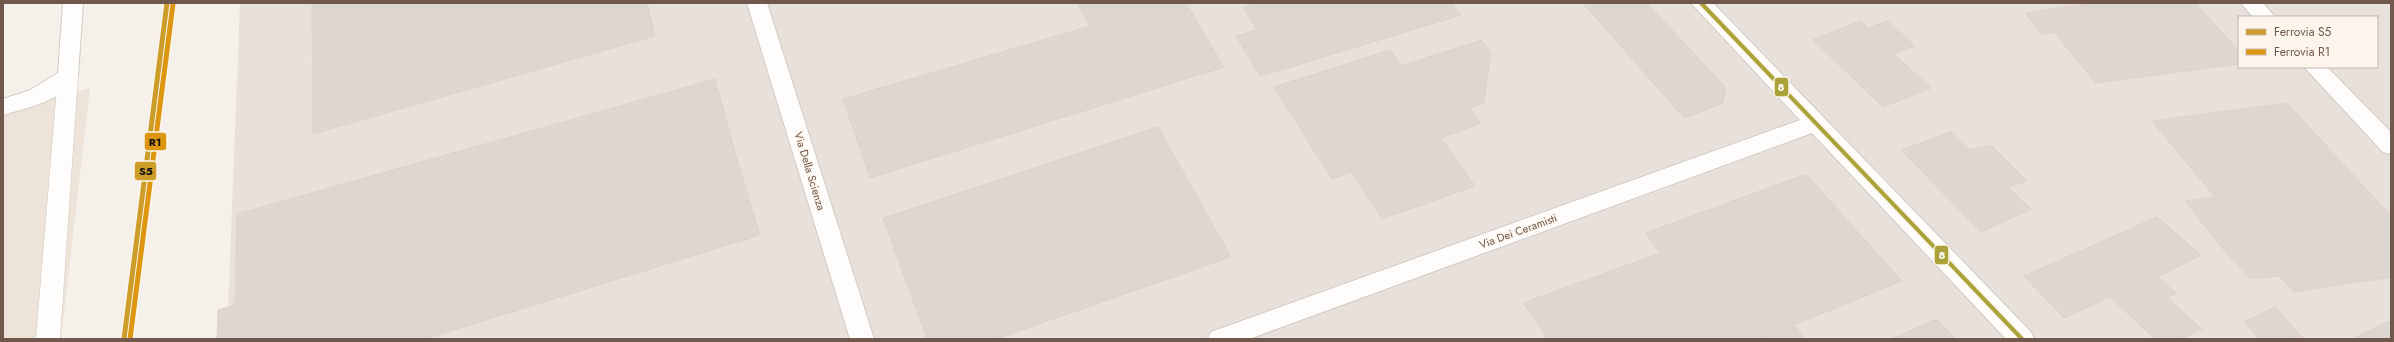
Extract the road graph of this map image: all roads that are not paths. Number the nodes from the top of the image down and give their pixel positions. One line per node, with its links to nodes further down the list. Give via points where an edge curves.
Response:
1 (73, 3): 7 (street)
2 (757, 3): 12 (street, Via Della Scienza)
3 (1700, 3): 9 (street)
4 (2251, 3): 5 (street)
5 (2264, 16)
6 (2315, 68): 10 (street)
7 (68, 76): 8 (street, via 54,88 37,97); 11 (lane)
8 (3, 107)
9 (1816, 123): 13 (street, Via Dei Ceramisti); 14 (street)
10 (2391, 146)
11 (48, 339)
12 (862, 339)
13 (1220, 339)
14 (2022, 339)

